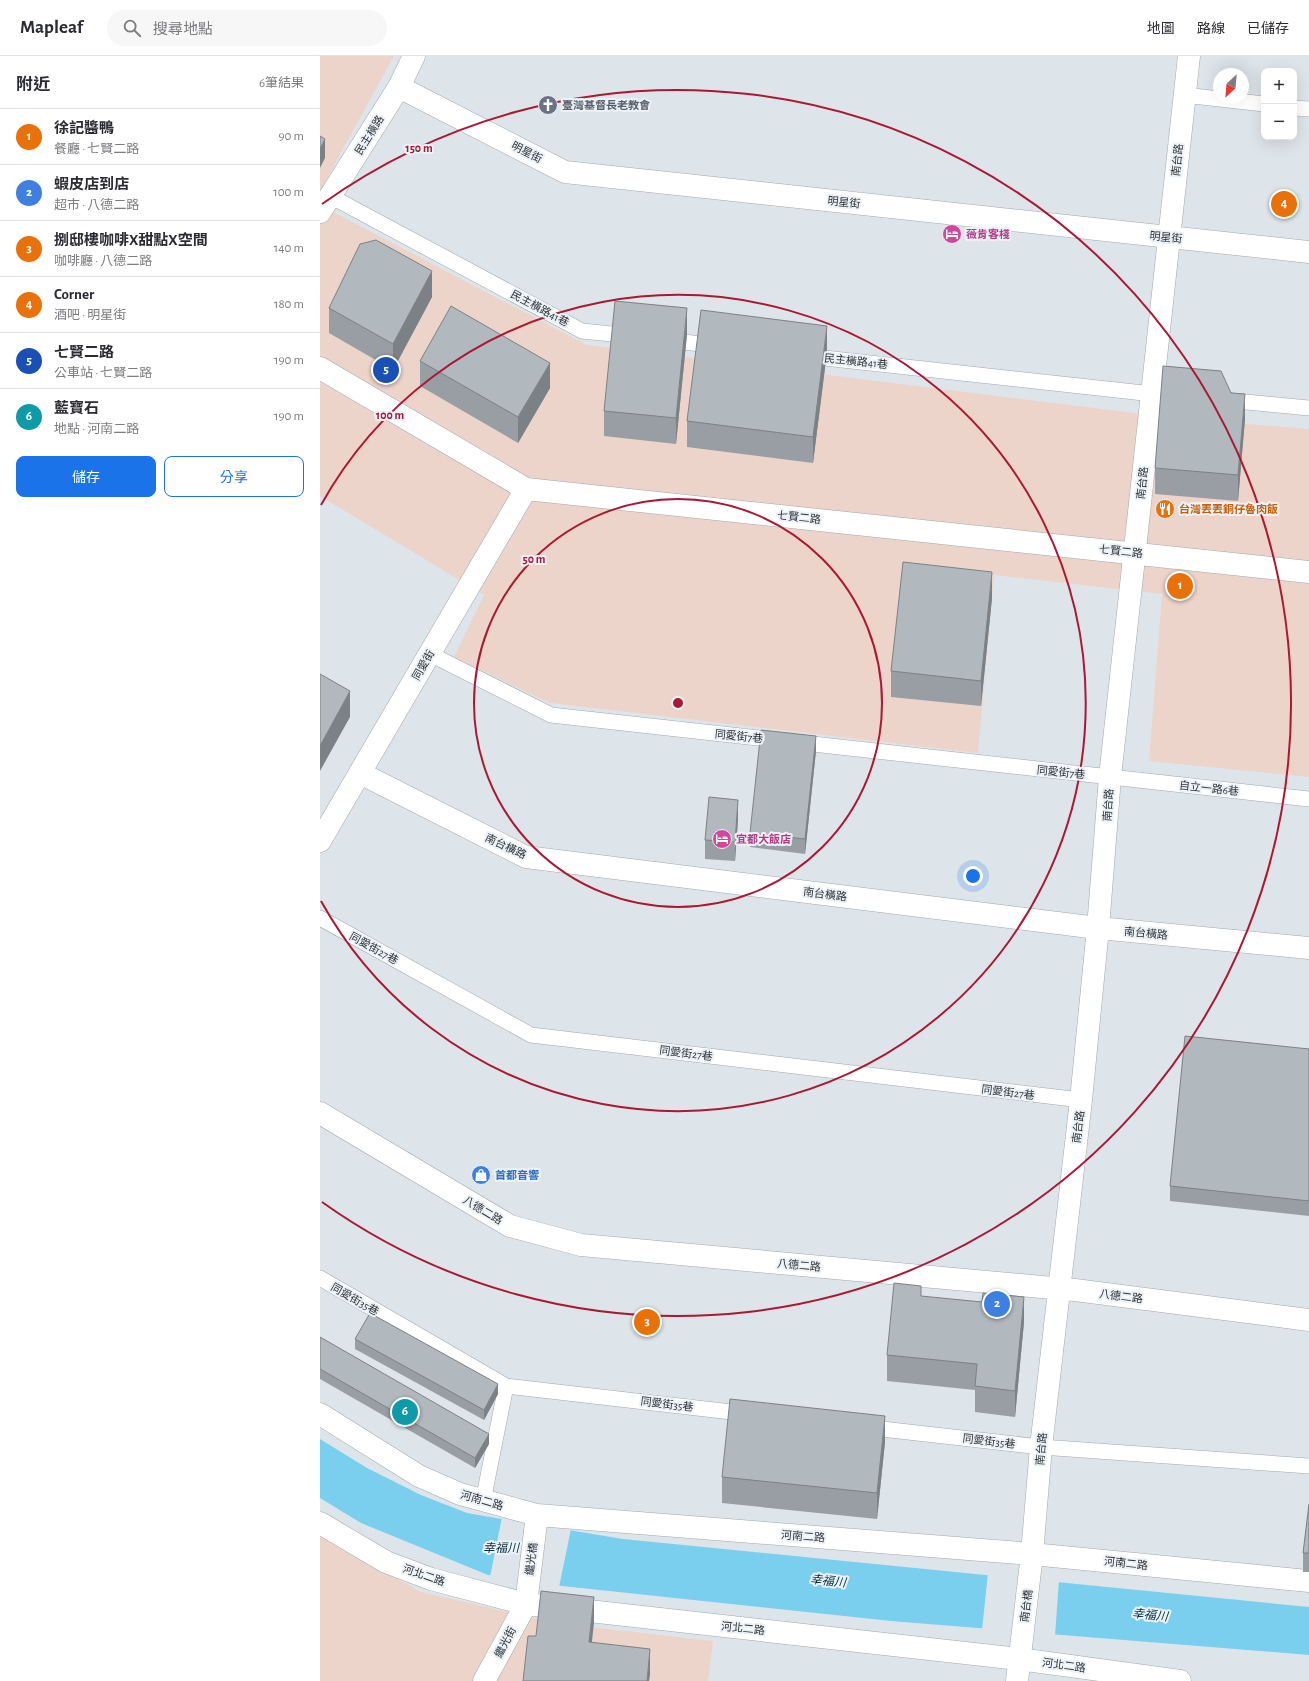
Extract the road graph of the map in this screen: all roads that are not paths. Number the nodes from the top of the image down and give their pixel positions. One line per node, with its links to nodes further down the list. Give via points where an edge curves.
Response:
1 (414, 56): 3 (street, 民主橫路)
2 (1189, 56): 4 (street, 南台路)
3 (399, 87): 8 (street, 民主橫路); 9 (street, 明星街, via 565,172)
4 (1184, 95): 5 (lane); 9 (street, 南台路)
5 (1261, 104)
6 (1297, 108): 7 (lane)
7 (1309, 109)
8 (325, 204): 11 (lane, 民主橫路41巷, via 582,331)
9 (1169, 237): 10 (street, 明星街); 14 (street, 南台路)
10 (1309, 252)
11 (733, 348)
12 (788, 354): 14 (lane, 民主橫路41巷)
13 (320, 368): 18 (street, 七賢二路)
14 (1152, 394): 15 (lane, 民主橫路41巷); 19 (street, 南台路)
15 (1175, 396)
16 (1215, 399): 17 (lane)
17 (1309, 408)
18 (526, 489): 19 (street, 七賢二路); 21 (street, 同愛街)
19 (1135, 552): 20 (street, 七賢二路); 23 (street, 南台路)
20 (1309, 572)
21 (430, 654): 22 (street, 同愛街); 23 (lane, 同愛街7巷, via 551,715)
22 (360, 773): 25 (street, 同愛街); 27 (street, 南台橫路, via 526,857)
23 (1110, 777): 24 (lane, 自立一路6巷); 27 (street, 南台路)
24 (1309, 799)
25 (320, 841)
26 (320, 918): 29 (lane, 同愛街27巷, via 531,1035)
27 (1098, 928): 28 (street, 南台橫路); 29 (street, 南台路)
28 (1309, 948)
29 (1081, 1100): 32 (street, 南台路)
30 (320, 1113): 32 (street, 八德二路, via 510,1226 581,1245)
31 (320, 1278): 34 (lane, 同愛街35巷)
32 (1059, 1289): 33 (street, 八德二路); 38 (street, 南台路)
33 (1309, 1320)
34 (506, 1386): 36 (lane, 同愛街35巷); 40 (lane)
35 (320, 1414): 40 (street, 河南二路, via 419,1476 460,1494)
36 (765, 1416)
37 (852, 1426): 38 (lane, 同愛街35巷)
38 (1041, 1447): 39 (lane, 同愛街35巷); 43 (street, 南台路)
39 (1309, 1466)
40 (483, 1500): 41 (street, 河南二路)
41 (537, 1515): 43 (street, 河南二路); 45 (street, 繼光橋)
42 (320, 1523): 45 (street, 河北二路, via 386,1562 431,1579)
43 (1032, 1554): 44 (street, 河南二路); 46 (street, 南台橋)
44 (1309, 1581)
45 (526, 1604): 46 (street, 河北二路); 47 (street, 繼光街)
46 (1019, 1659): 48 (street); 49 (street, 河北二路)
47 (484, 1681)
48 (1017, 1681)
49 (1180, 1681)

